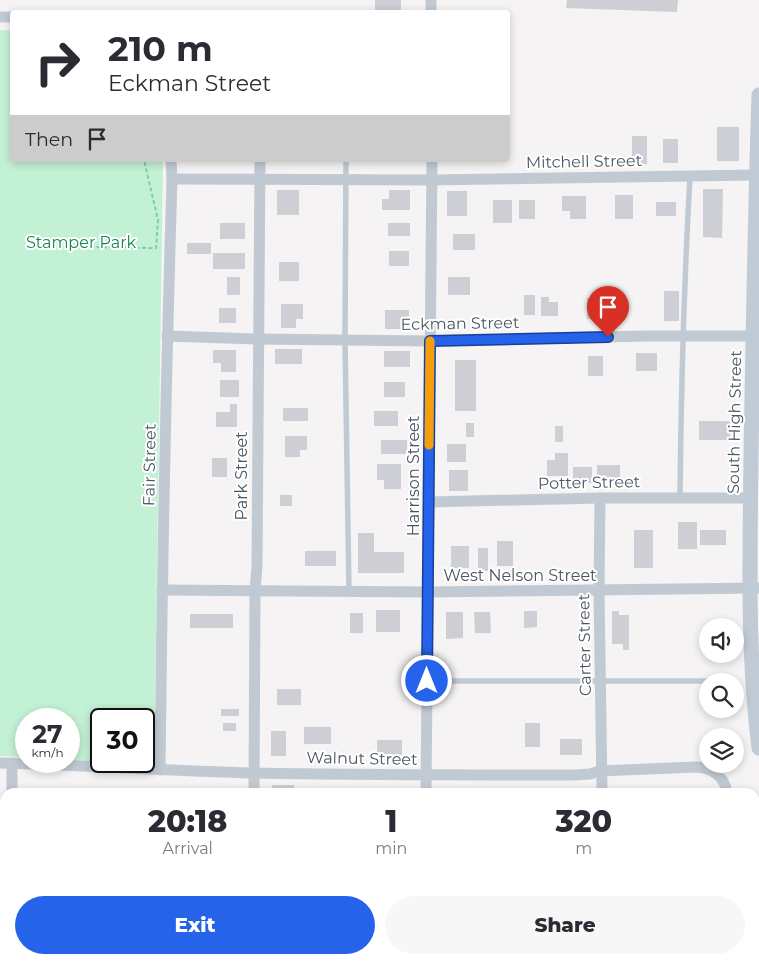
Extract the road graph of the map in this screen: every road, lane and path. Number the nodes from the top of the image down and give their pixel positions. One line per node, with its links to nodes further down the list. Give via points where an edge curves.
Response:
1 (759, 95): 7 (main road, South High Street)
2 (144, 162): 13 (path, via 158,220 156,248)
3 (171, 162): 10 (street, Fair Street)
4 (260, 162): 9 (street, Park Street)
5 (346, 162): 11 (lane)
6 (432, 162): 12 (street, Harrison Street)
7 (756, 175): 8 (street, Mitchell Street); 16 (main road, South High Street)
8 (690, 176): 12 (street, Mitchell Street); 15 (lane)
9 (260, 178): 10 (street, Mitchell Street); 11 (street, Mitchell Street); 17 (street, Park Street)
10 (172, 179): 14 (street, Fair Street)
11 (346, 180): 12 (street, Mitchell Street); 18 (lane)
12 (432, 180): 19 (street, Harrison Street)
13 (90, 247)
14 (167, 336): 17 (street, Eckman Street); 25 (street, Fair Street)
15 (683, 336): 16 (street, Eckman Street); 19 (street, Eckman Street); 21 (lane)
16 (753, 336): 22 (main road, South High Street)
17 (258, 339): 18 (street, Eckman Street); 27 (street, Park Street)
18 (345, 340): 19 (street, Eckman Street); 28 (lane)
19 (430, 341): 23 (street, Harrison Street)
20 (600, 498): 21 (street, Potter Street); 23 (street, Potter Street); 26 (street, Carter Street)
21 (680, 498): 22 (street, Potter Street)
22 (751, 498): 24 (main road, South High Street)
23 (429, 502): 29 (street, Harrison Street)
24 (754, 588): 26 (street, West Nelson Street); 33 (main road, South High Street, via 753,686)
25 (162, 590): 27 (street, West Nelson Street); 36 (street, Fair Street)
26 (599, 590): 29 (street, West Nelson Street); 32 (street, Carter Street)
27 (255, 591): 28 (street, West Nelson Street); 38 (street, Park Street)
28 (349, 592): 29 (street, West Nelson Street)
29 (428, 592): 30 (street, Harrison Street)
30 (427, 681): 32 (lane); 39 (street, Harrison Street)
31 (699, 681): 32 (lane)
32 (601, 682): 37 (street, Carter Street)
33 (759, 748)
34 (0, 763): 35 (street, Walnut Street)
35 (12, 763): 36 (street, Walnut Street); 40 (street)
36 (160, 770): 38 (street, Walnut Street)
37 (602, 771): 39 (street, Walnut Street, via 574,775); 43 (street, Carter Street); 44 (street, Walnut Street, via 699,767 711,770)
38 (254, 773): 39 (street, Walnut Street); 41 (street, Park Street)
39 (426, 775): 42 (street, Harrison Street)
40 (12, 788)
41 (254, 788)
42 (426, 788)
43 (602, 788)
44 (725, 788)

